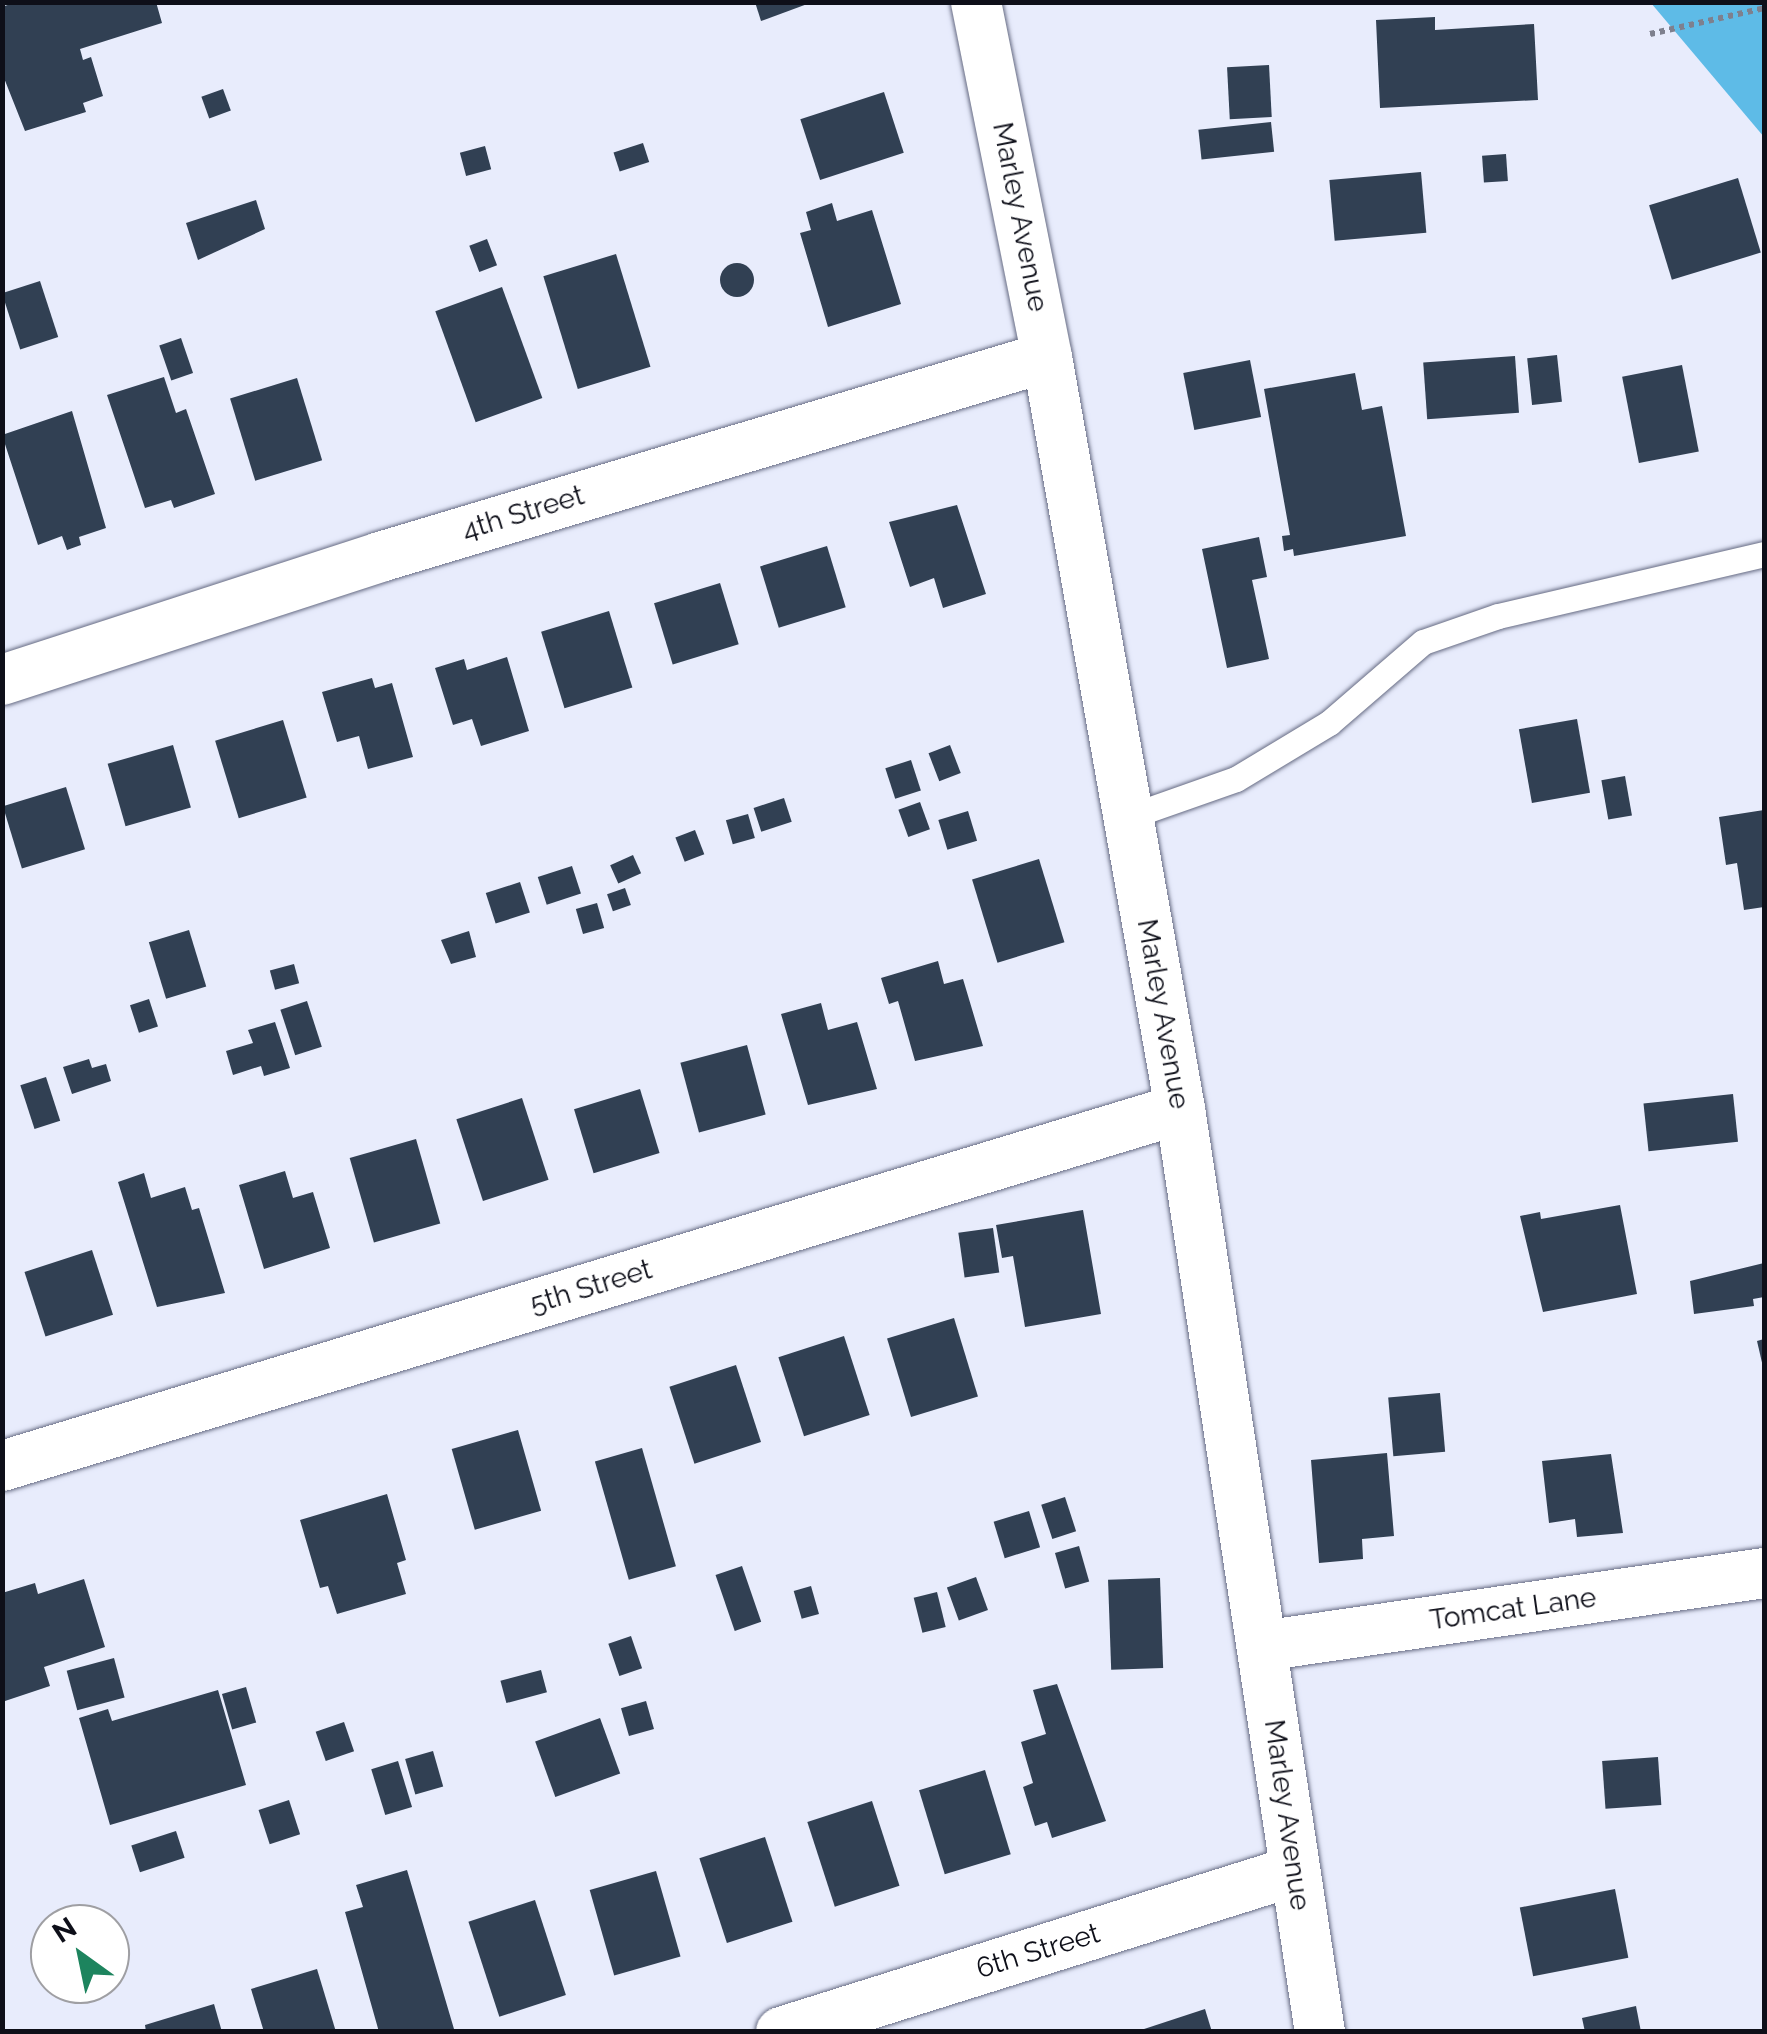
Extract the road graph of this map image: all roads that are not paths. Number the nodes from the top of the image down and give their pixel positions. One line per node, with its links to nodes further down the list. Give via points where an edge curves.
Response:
1 (976, 2): 2 (street, Marley Avenue)
2 (1048, 357): 4 (street, 4th Street, via 380,557); 5 (street, Marley Avenue)
3 (1764, 554): 5 (lane, via 1498,616 1422,642 1328,723 1236,779)
4 (2, 680)
5 (1128, 816): 6 (street, Marley Avenue)
6 (1180, 1109): 7 (street, 5th Street); 9 (street, Marley Avenue)
7 (2, 1466)
8 (1764, 1574): 9 (street, Tomcat Lane)
9 (1262, 1646): 10 (street, Marley Avenue)
10 (1294, 1871): 11 (street, 6th Street); 12 (street, Marley Avenue)
11 (781, 2032)
12 (1320, 2032)

